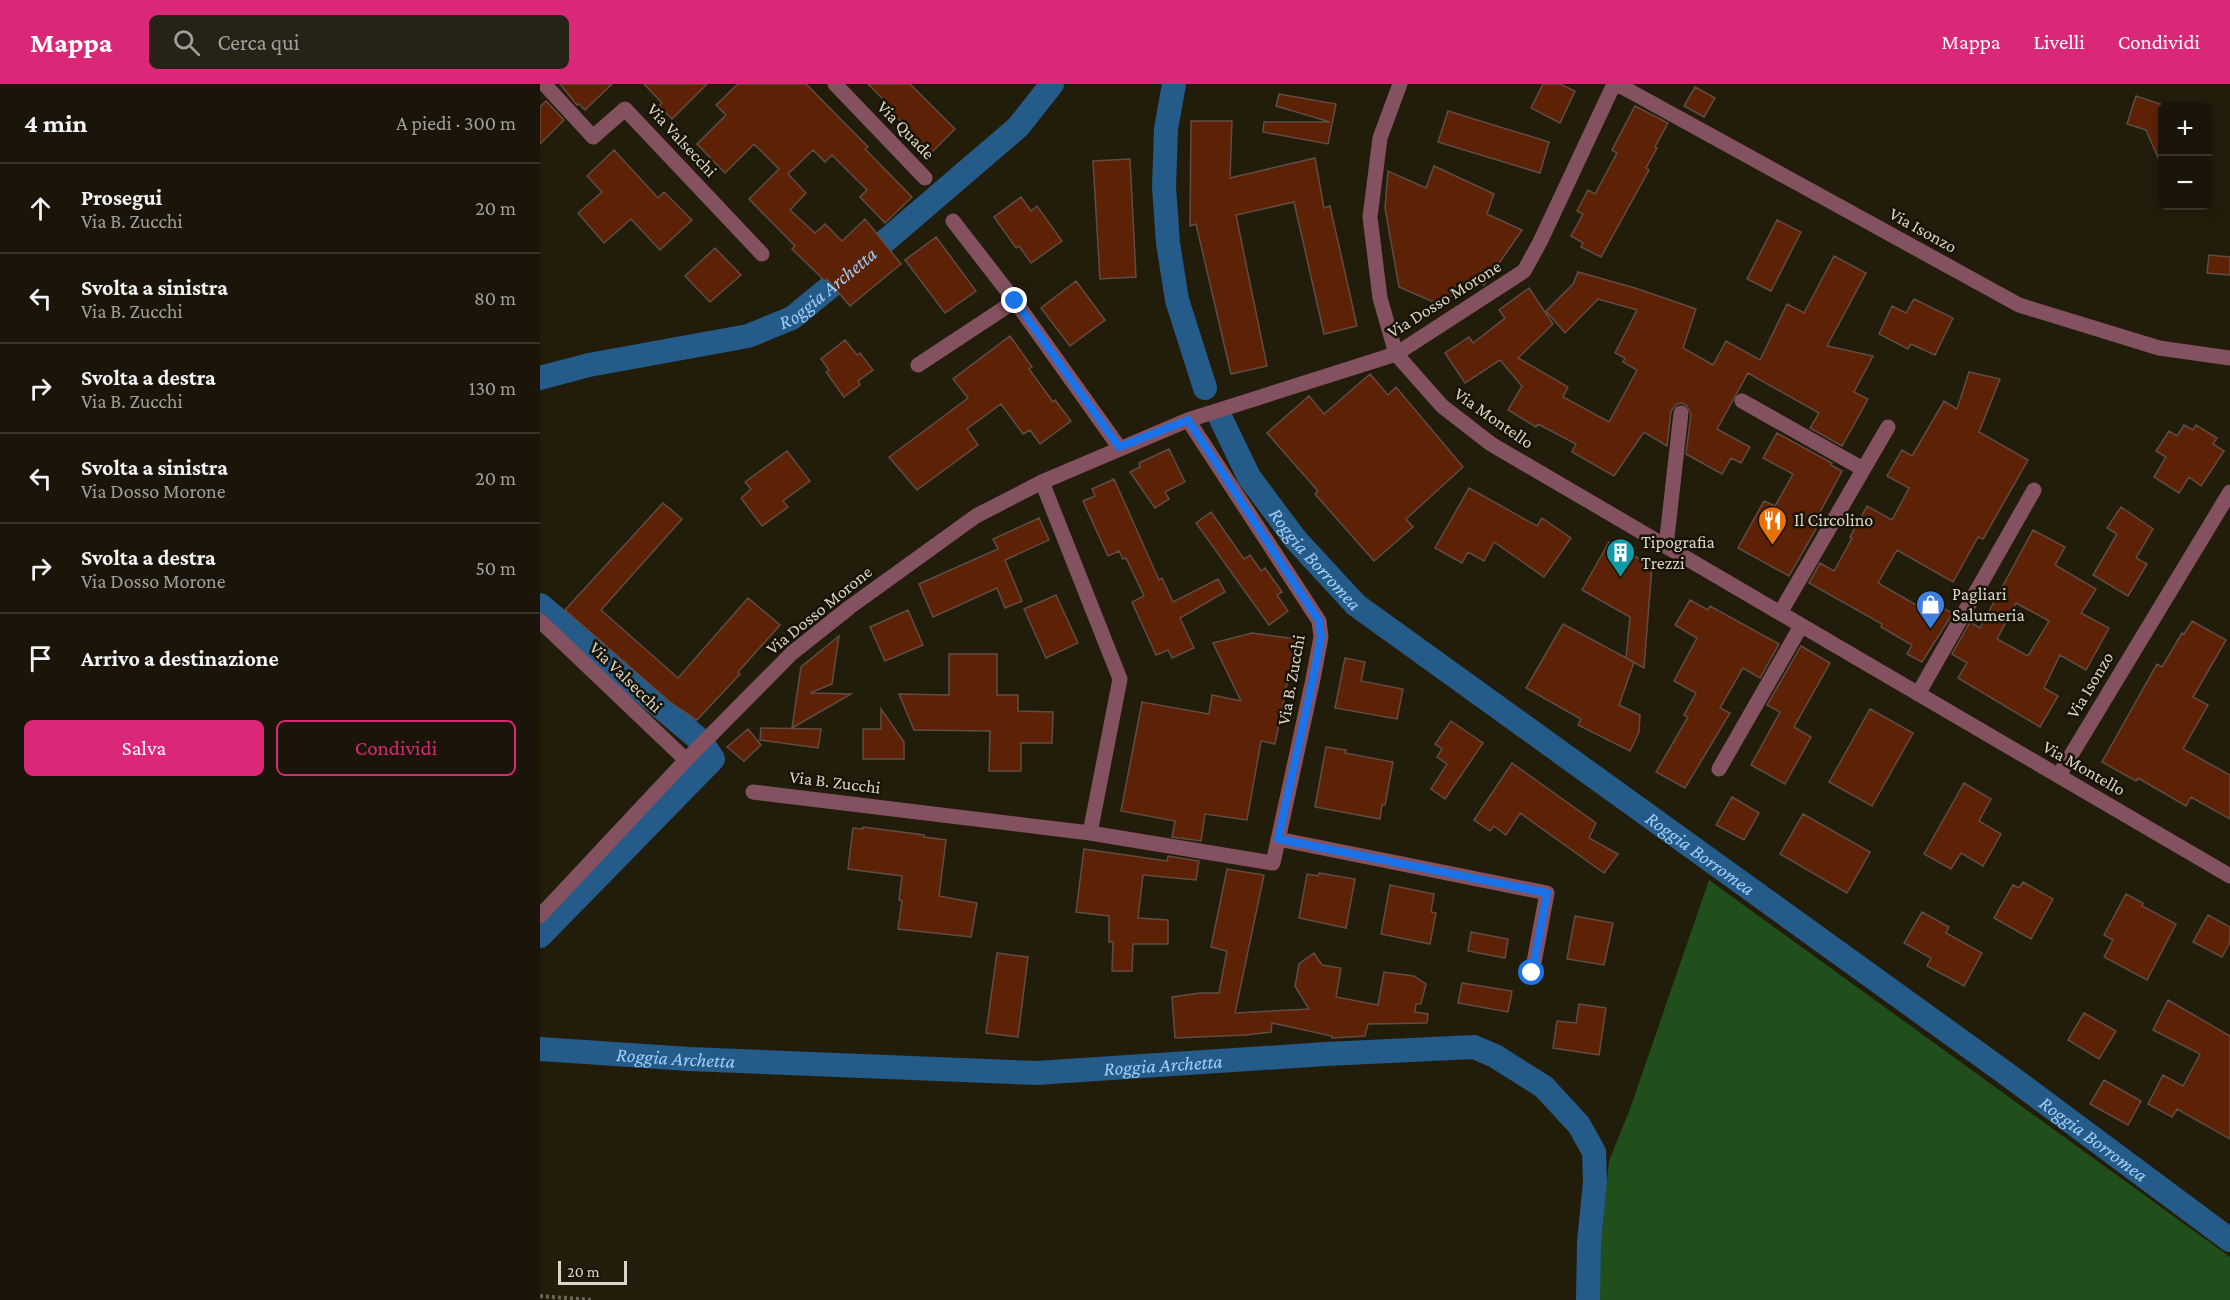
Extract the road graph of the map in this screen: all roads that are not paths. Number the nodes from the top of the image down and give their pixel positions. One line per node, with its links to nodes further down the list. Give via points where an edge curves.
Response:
1 (835, 84): 5 (street, Via Quade)
2 (1400, 84): 9 (street, Via Montello, via 1380,138 1370,217 1380,298)
3 (1616, 84): 9 (street, Via Dosso Morone, via 1524,271); 10 (street, Via Isonzo, via 2019,305 2159,348)
4 (545, 88): 7 (street, Via Valsecchi, via 593,137 625,109)
5 (925, 178)
6 (953, 221): 8 (street)
7 (762, 254)
8 (1015, 301): 11 (street); 16 (street)
9 (1396, 354): 14 (street, Via Dosso Morone); 22 (street, Via Montello, via 1442,406 1491,444)
10 (2230, 358)
11 (918, 365)
12 (1742, 401): 17 (street)
13 (1681, 413): 22 (street)
14 (1188, 420): 16 (street, Via Dosso Morone); 32 (street, Via B. Zucchi, via 1319,621 1321,637)
15 (1888, 427): 17 (street)
16 (1119, 447): 18 (street, Via Dosso Morone)
17 (1863, 469): 23 (street)
18 (1042, 482): 27 (street, Via Dosso Morone, via 976,516 850,607 792,653); 31 (street, via 1120,680)
19 (2034, 490): 26 (street)
20 (2230, 492): 21 (street, Via Isonzo)
21 (2224, 510): 29 (street, Via Isonzo)
22 (1666, 546): 23 (street, Via Montello)
23 (1779, 613): 25 (street, Via Montello)
24 (540, 621): 27 (street, Via Valsecchi)
25 (1802, 626): 26 (street, Via Montello); 28 (street)
26 (1918, 694): 29 (street, Via Montello)
27 (686, 760): 34 (street, Via Dosso Morone)
28 (1719, 770)
29 (2059, 776): 33 (street, Via Montello)
30 (753, 792): 31 (street, Via B. Zucchi)
31 (1090, 833): 32 (street, Via B. Zucchi, via 1273,863)
32 (1278, 839): 35 (street, via 1547,893)
33 (2230, 876)
34 (540, 916)
35 (1532, 973)

